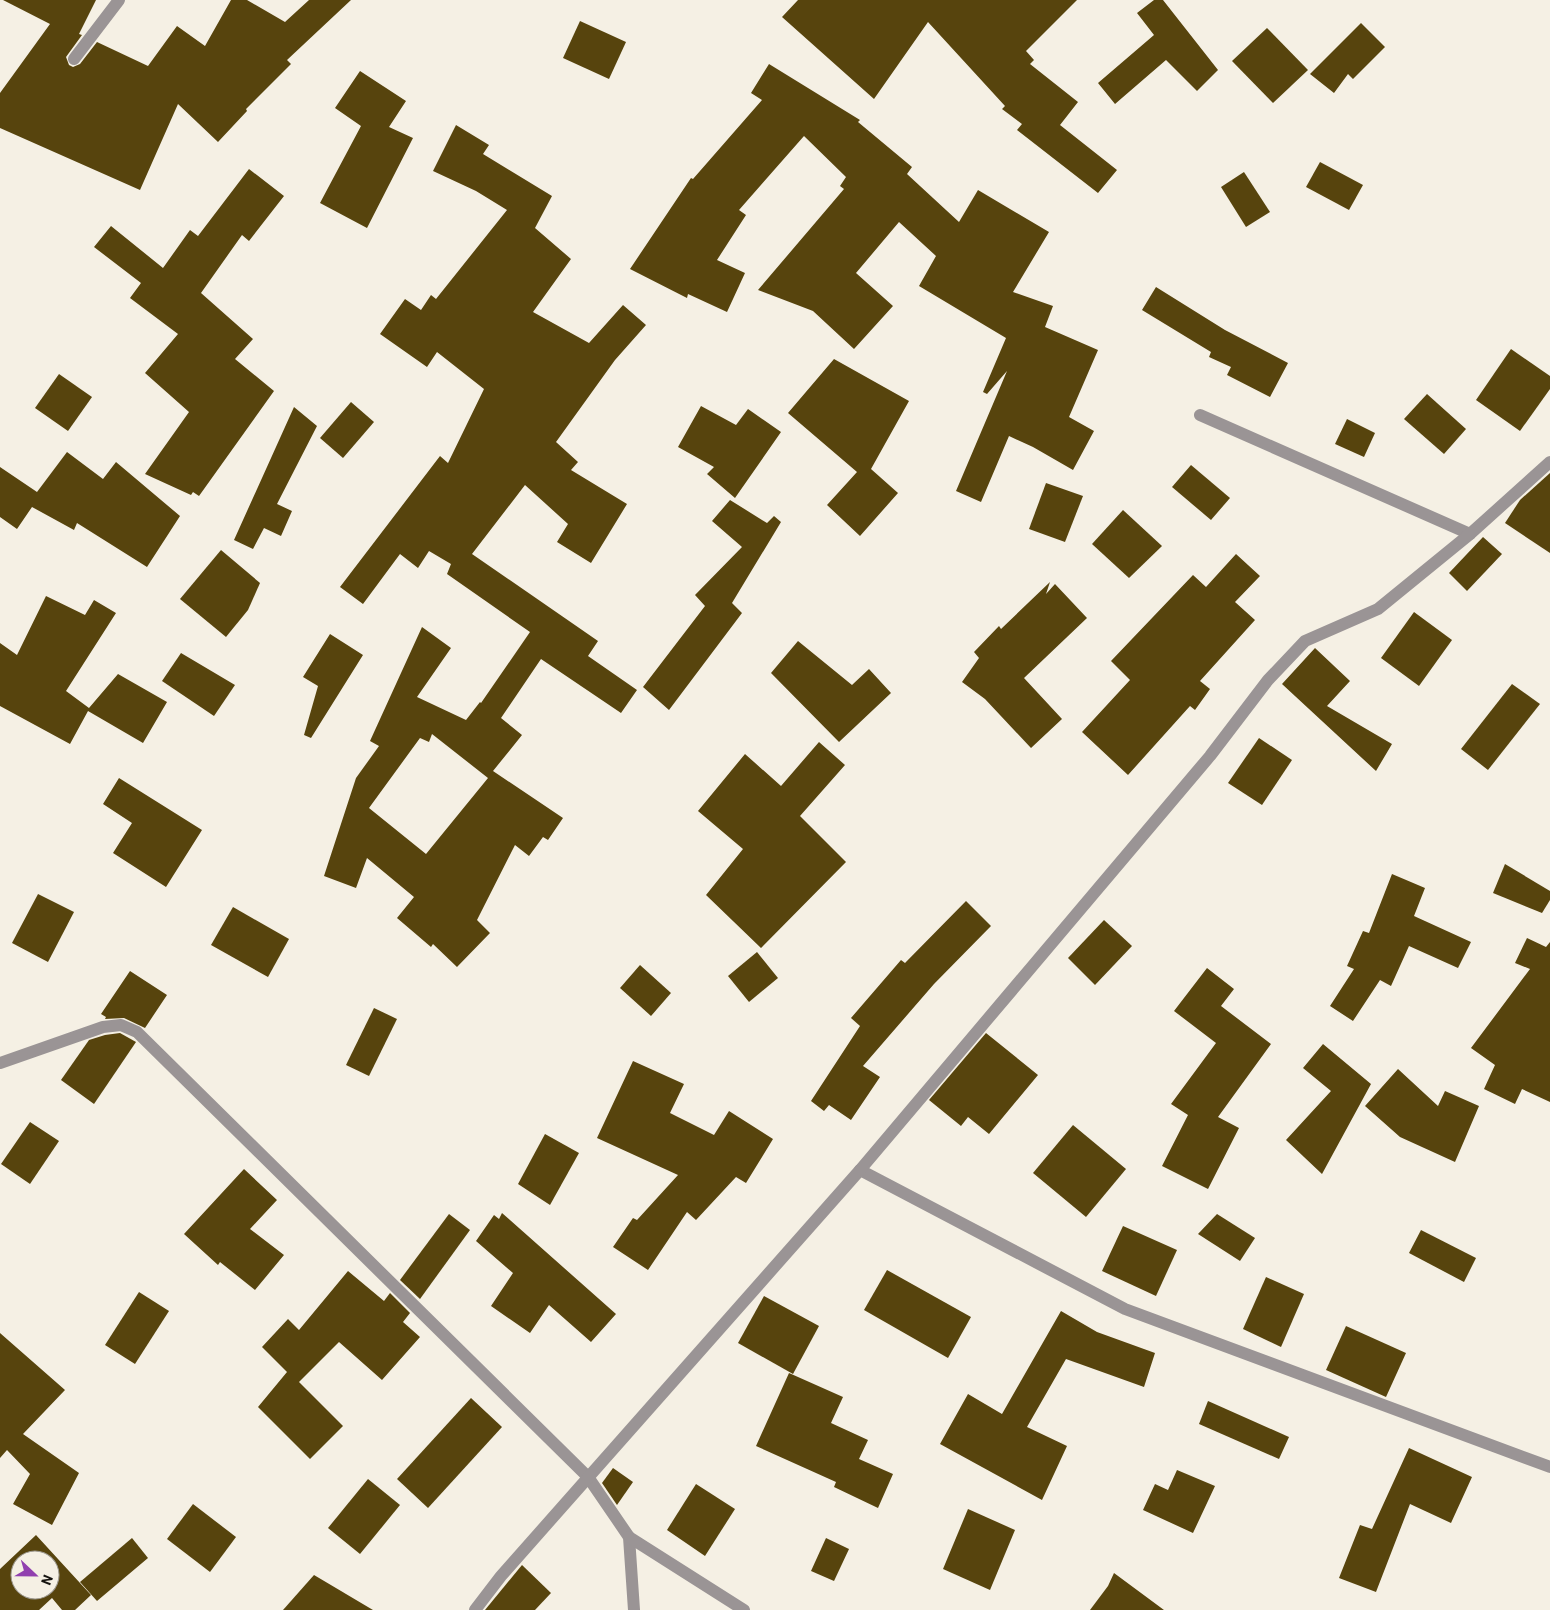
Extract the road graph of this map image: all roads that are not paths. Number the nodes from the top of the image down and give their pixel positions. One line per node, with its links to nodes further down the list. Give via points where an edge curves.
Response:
1 (119, 0): 2 (street)
2 (74, 59)
3 (1200, 415): 5 (street)
4 (1550, 462): 5 (street)
5 (1470, 534): 7 (street, via 1378,609 1305,641 1268,680 1210,756)
6 (0, 1063): 9 (street, via 103,1027 121,1025 137,1032)
7 (860, 1170): 8 (street, via 1125,1309); 9 (street)
8 (1550, 1467)
9 (588, 1477): 10 (street); 11 (street)
10 (629, 1538): 12 (street); 13 (street)
11 (475, 1610)
12 (634, 1610)
13 (744, 1610)

